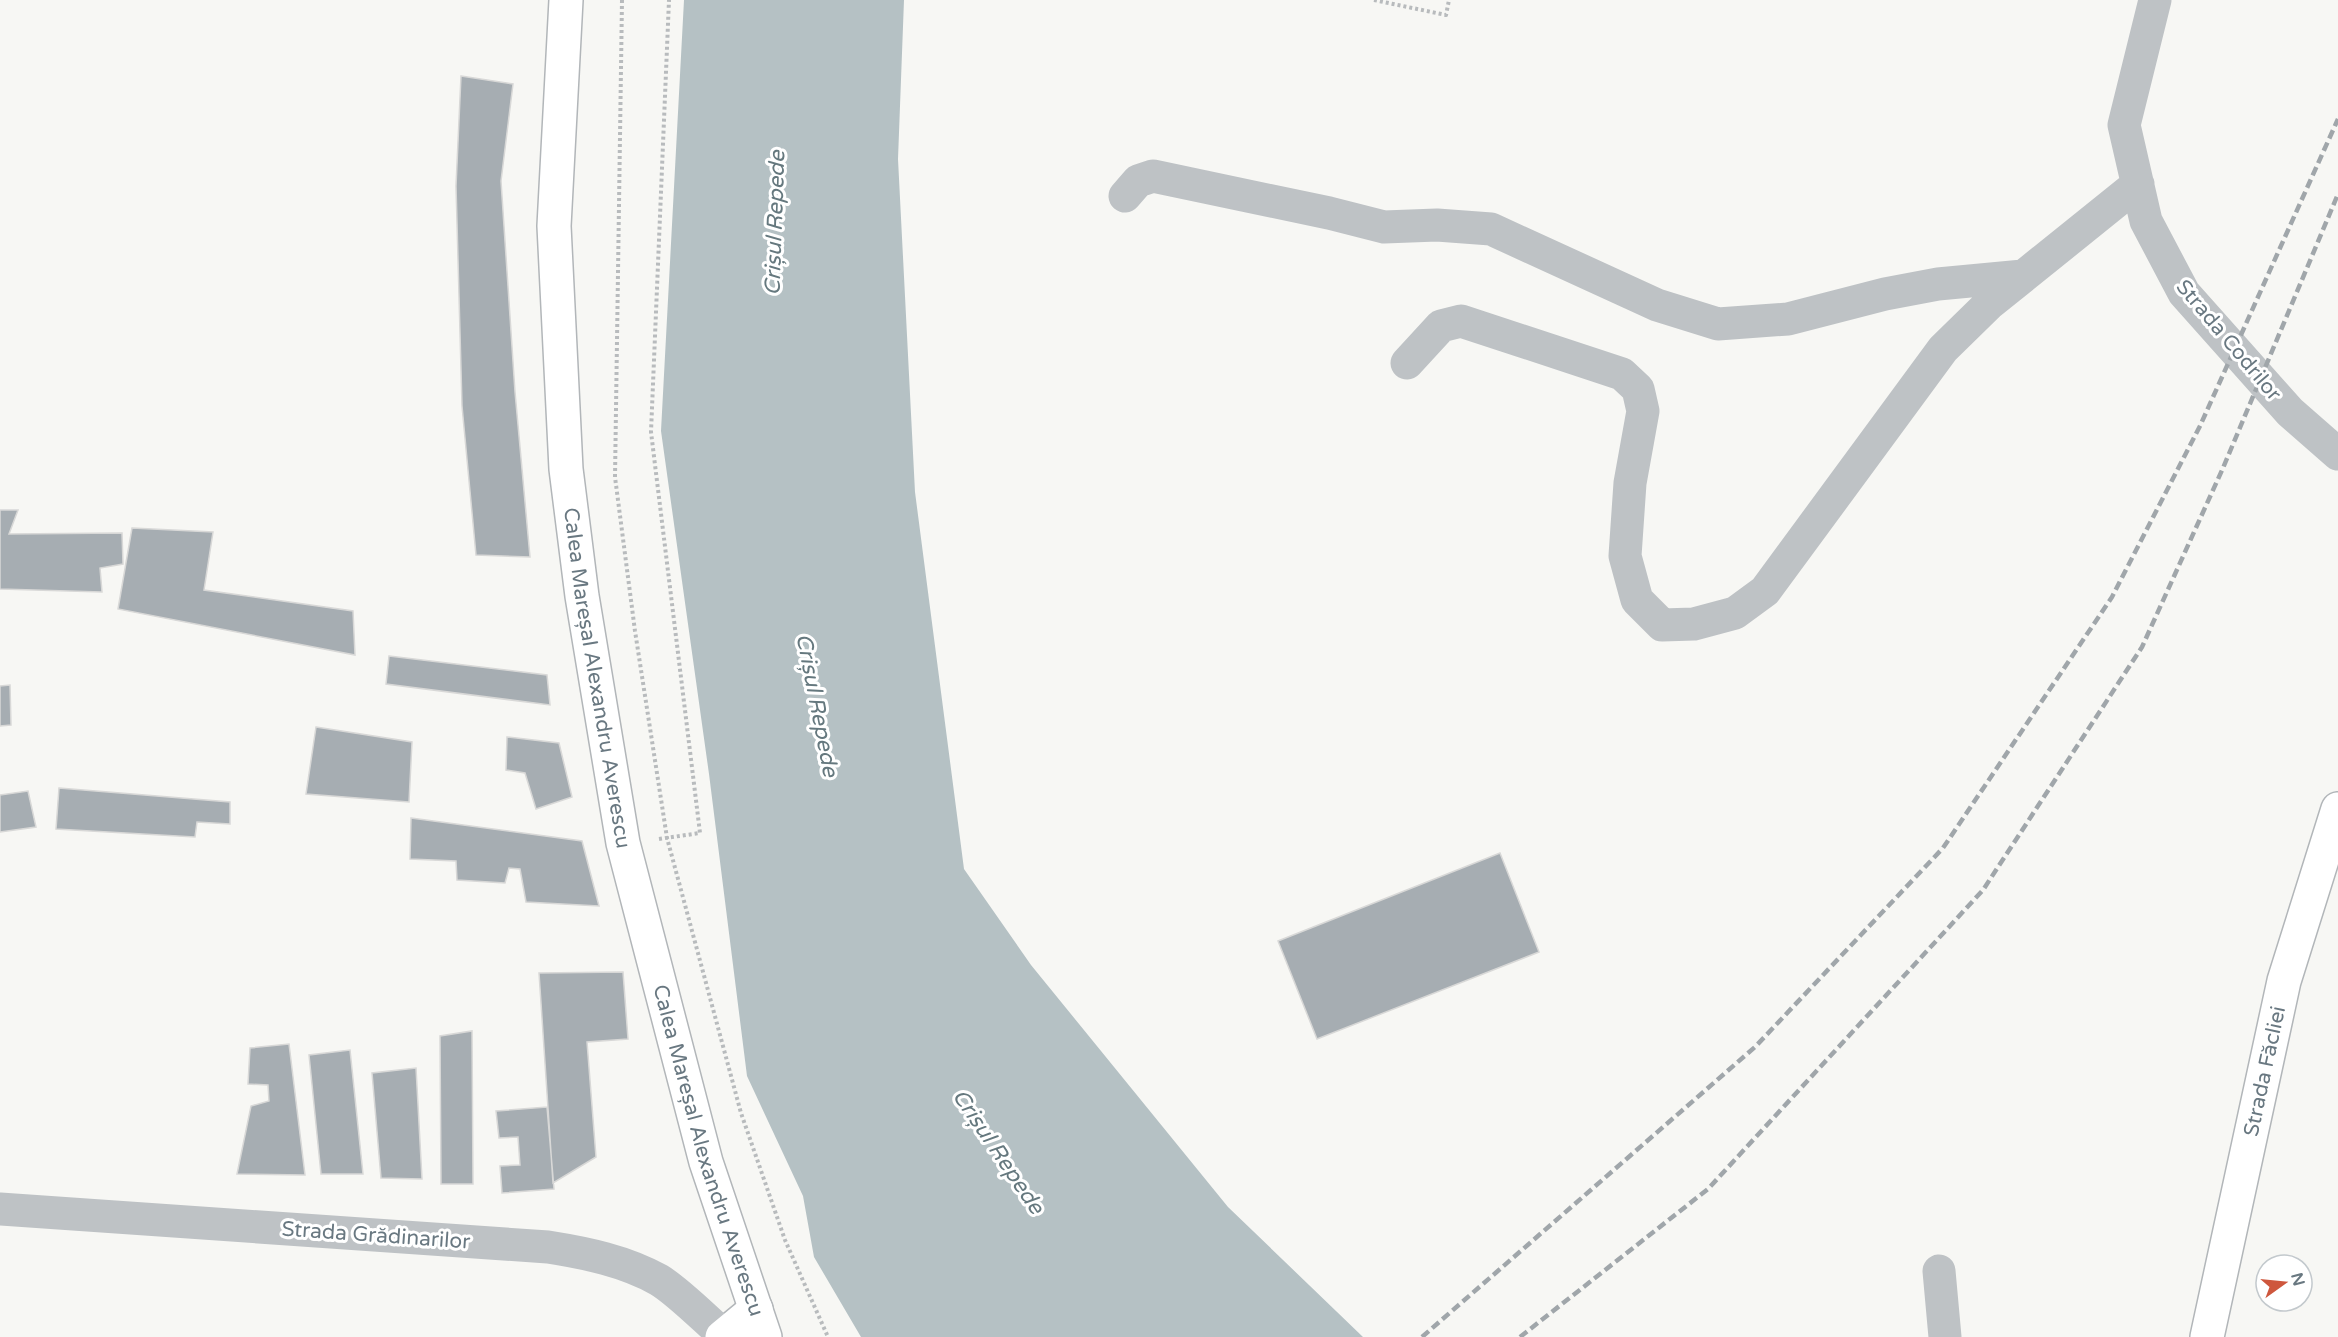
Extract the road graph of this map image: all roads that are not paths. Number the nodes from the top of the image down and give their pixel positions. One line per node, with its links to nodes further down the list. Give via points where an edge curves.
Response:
1 (566, 0): 11 (main road, Calea Mareșal Alexandru Averescu, via 554,226 566,469 582,596 623,843 706,1162)
2 (2155, 0): 3 (street, Strada Codrilor, via 2124,124)
3 (2138, 184): 5 (street); 7 (street, Strada Codrilor, via 2146,221 2184,293 2290,412)
4 (1125, 196): 5 (street, via 1138,181 1153,176 1384,227 1491,229 1657,305 1718,324 1788,319 1938,284)
5 (2024, 276): 6 (street, via 1943,349 1765,591 1735,613 1694,624 1662,625 1637,600 1624,556 1630,483 1643,411 1638,389 1622,374 1461,321 1441,326)
6 (1407, 363)
7 (2338, 454)
8 (2338, 809): 14 (main road, Strada Făcliei, via 2284,981)
9 (0, 1209): 12 (street, Strada Grădinarilor, via 548,1247 593,1255 661,1281)
10 (1940, 1271): 13 (street)
11 (760, 1323): 12 (main road)
12 (724, 1336)
13 (1945, 1337)
14 (2207, 1337)

